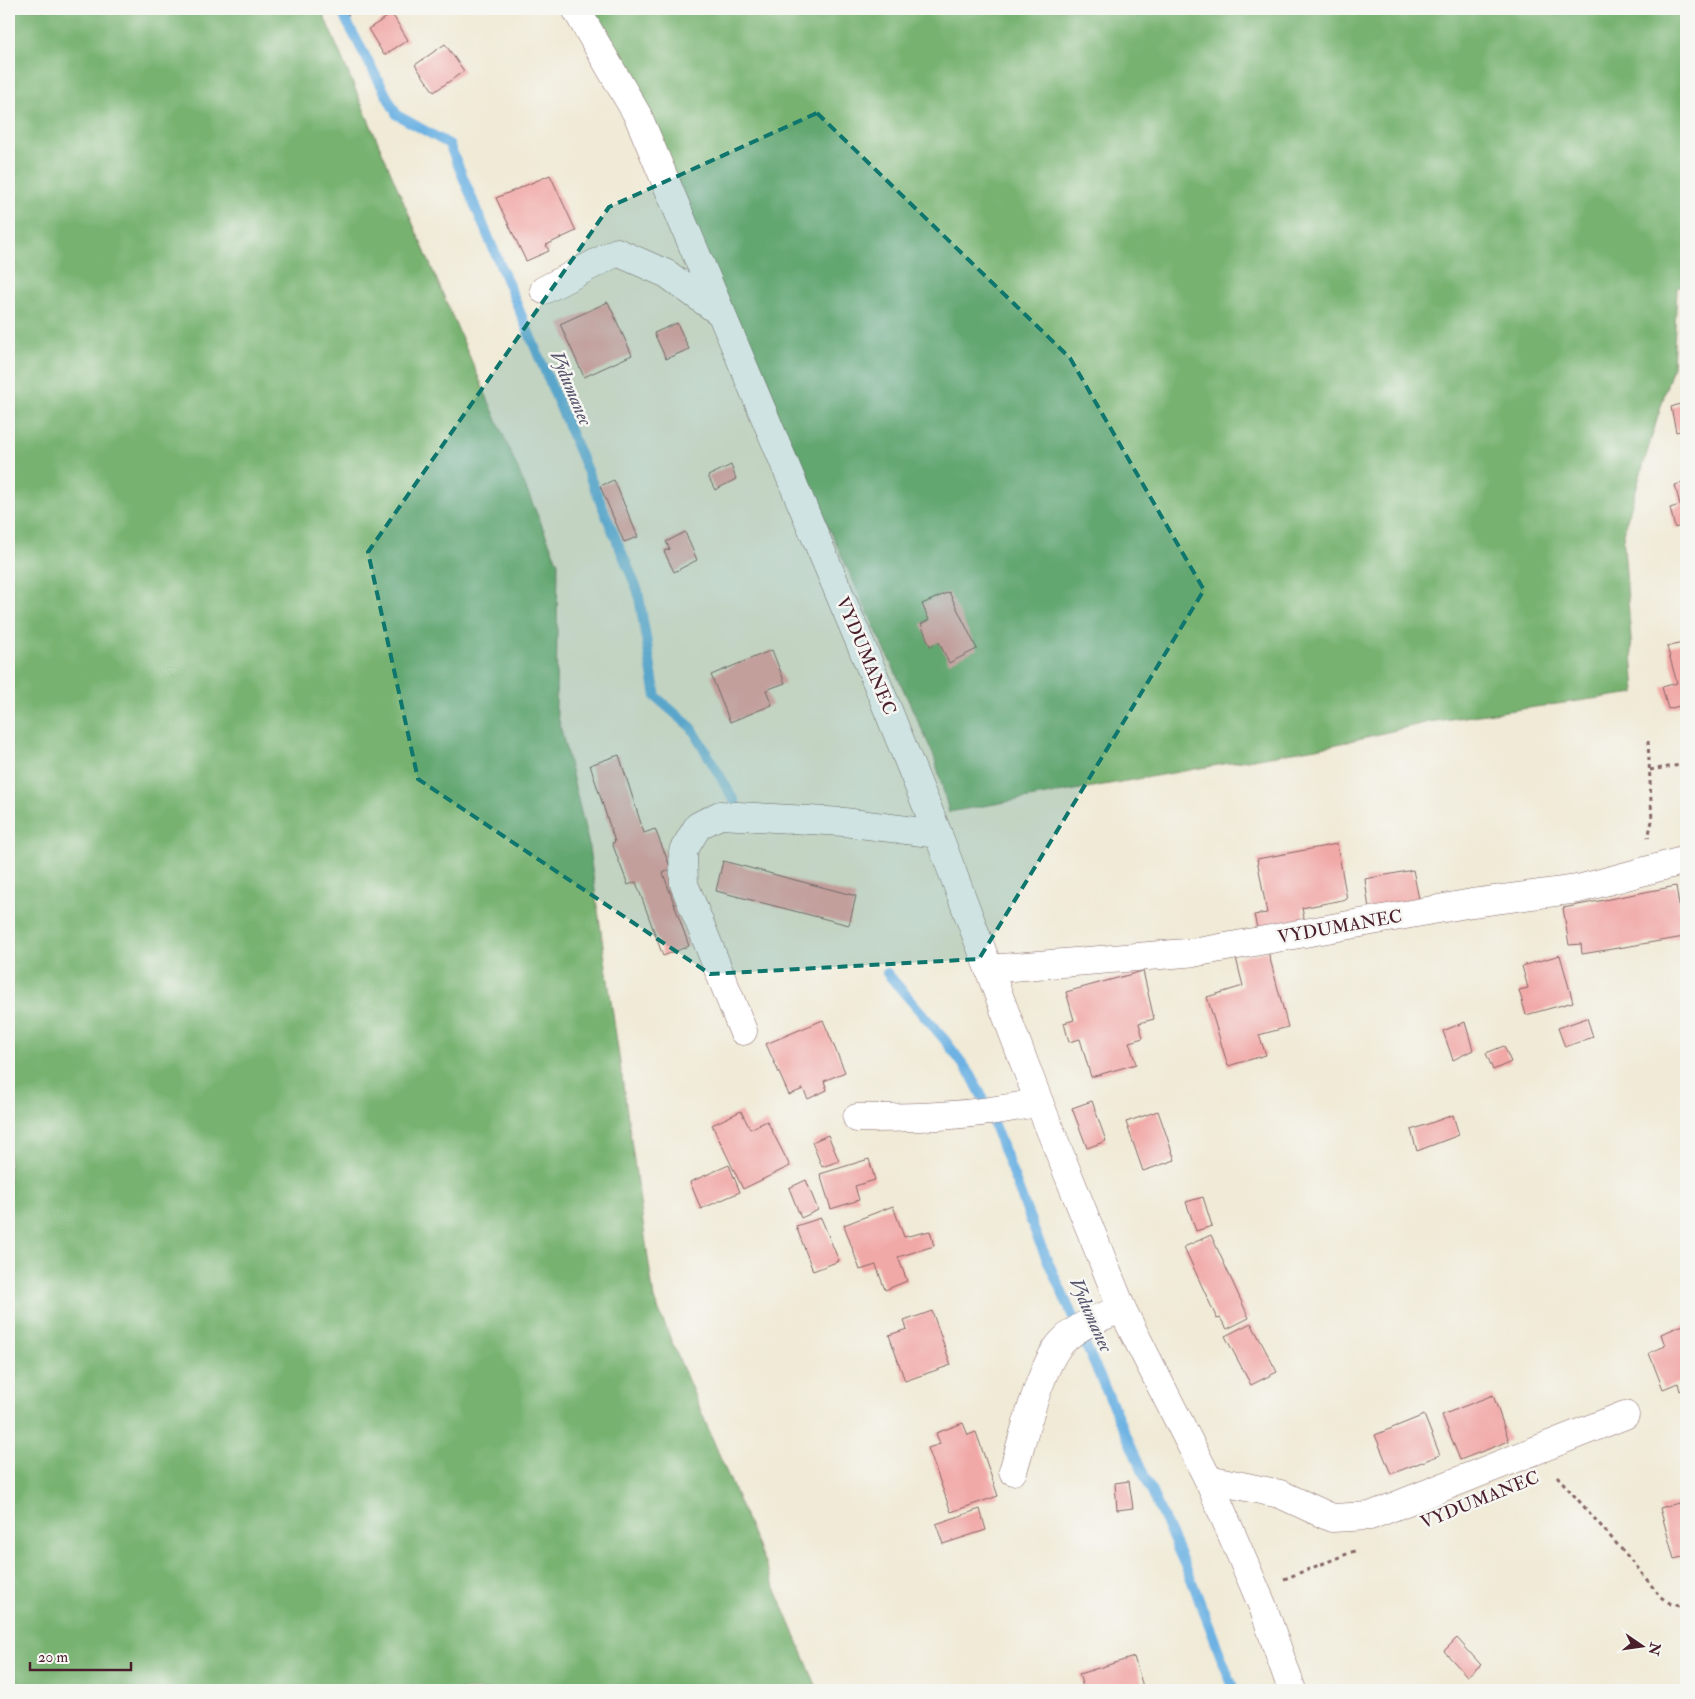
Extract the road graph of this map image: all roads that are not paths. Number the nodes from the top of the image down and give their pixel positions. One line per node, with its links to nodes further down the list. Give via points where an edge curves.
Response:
1 (576, 9): 3 (main road, VYDUMANEC, via 638,116)
2 (544, 290): 3 (main road, via 617,252 667,274)
3 (722, 314): 4 (main road, VYDUMANEC)
4 (938, 834): 6 (main road, VYDUMANEC); 7 (main road, via 844,822 720,815 698,826 683,851 684,884)
5 (1686, 860): 6 (main road, VYDUMANEC, via 1578,889 1472,903 1198,952)
6 (989, 970): 8 (main road, VYDUMANEC)
7 (743, 1031)
8 (1039, 1102): 9 (main road, via 977,1114); 10 (main road, VYDUMANEC)
9 (857, 1118)
10 (1122, 1309): 12 (main road, via 1090,1322 1062,1343 1043,1374); 13 (main road, VYDUMANEC)
11 (1625, 1415): 13 (main road, VYDUMANEC, via 1370,1516 1332,1518 1280,1494)
12 (1013, 1471)
13 (1208, 1479): 14 (main road, VYDUMANEC)
14 (1292, 1690)

